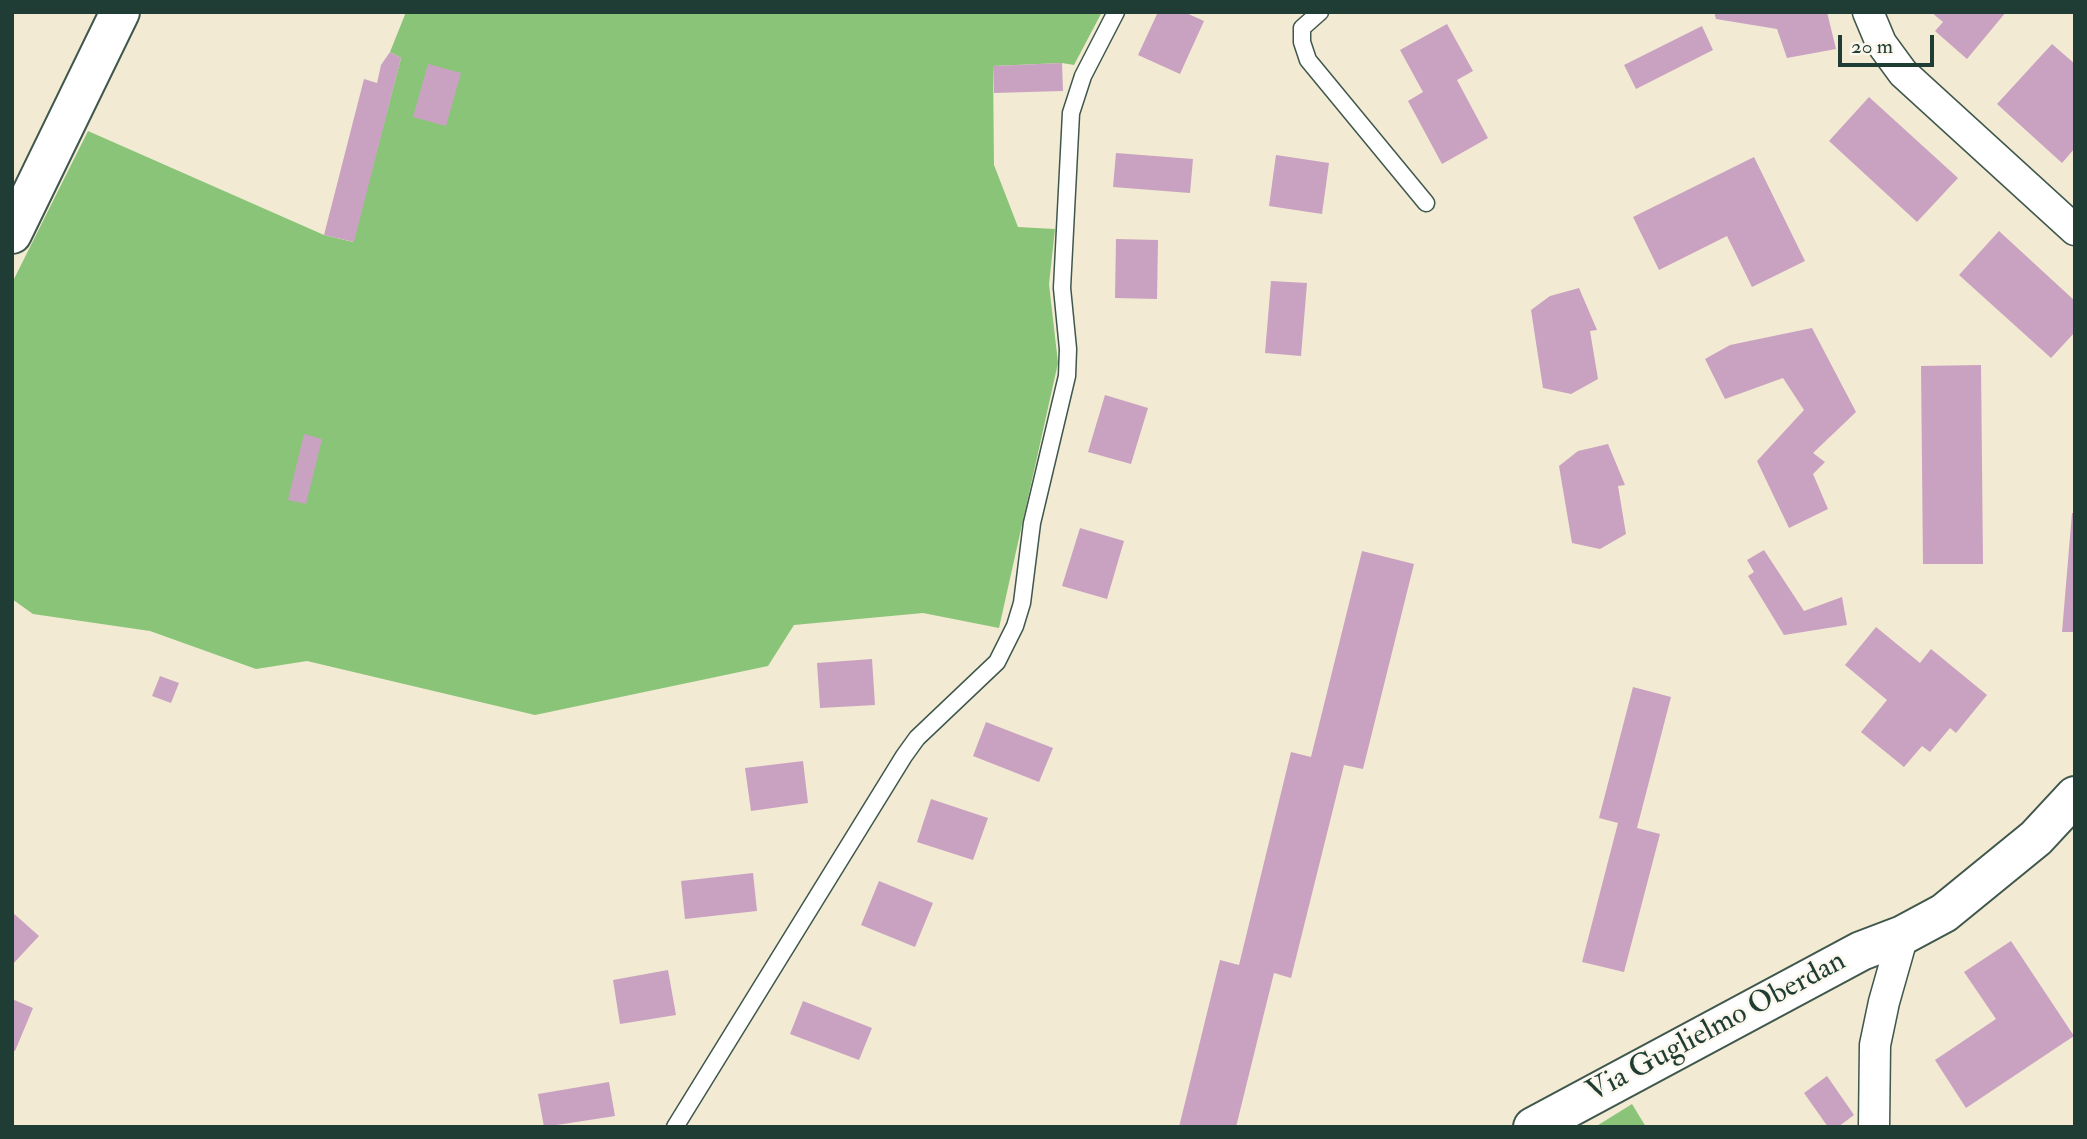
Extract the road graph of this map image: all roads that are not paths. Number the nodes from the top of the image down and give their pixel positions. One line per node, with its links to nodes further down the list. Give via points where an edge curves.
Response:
1 (120, 12): 7 (street)
2 (1116, 12): 10 (lane, via 1083,76 1071,113 1062,288 1068,376 1032,523 1015,626 997,662 917,738 904,757)
3 (1320, 12): 5 (lane, via 1303,28 1308,60)
4 (1868, 12): 6 (street, via 1881,43 1903,73)
5 (1426, 203)
6 (2075, 230)
7 (12, 234)
8 (2075, 796): 9 (street, Via Guglielmo Oberdan, via 2036,838 1944,913)
9 (1903, 935): 11 (street, Via Guglielmo Oberdan, via 1861,951); 12 (street, via 1875,1045)
10 (675, 1127)
11 (1533, 1127)
12 (1874, 1127)

